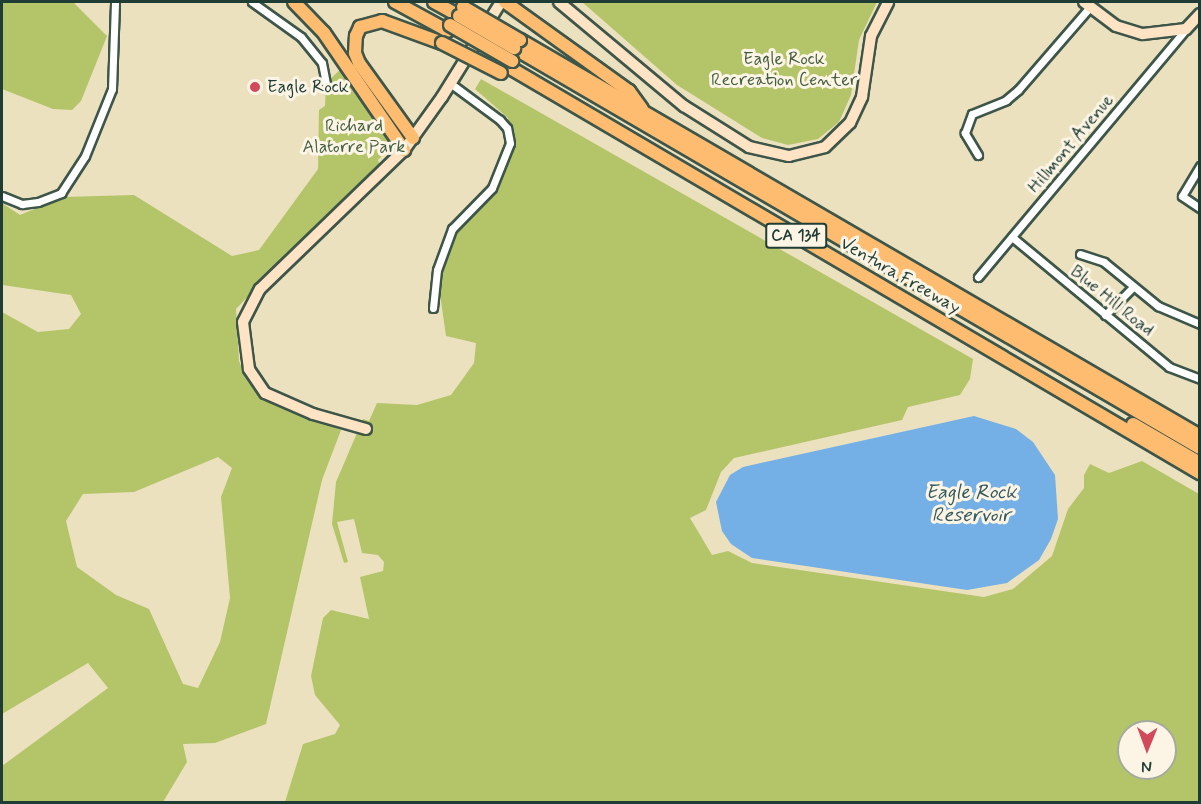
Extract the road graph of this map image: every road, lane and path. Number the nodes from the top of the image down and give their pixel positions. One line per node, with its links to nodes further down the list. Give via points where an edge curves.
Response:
1 (115, 2): 24 (street, via 112,89 85,156 61,193 22,204)
2 (252, 2): 17 (street, via 302,37 321,63)
3 (294, 2): 21 (highway, via 324,33)
4 (395, 2): 13 (highway, Ventura Freeway / CA 134)
5 (410, 2): 13 (highway)
6 (434, 2): 13 (highway)
7 (501, 2): 18 (street)
8 (505, 2): 19 (highway, via 629,91)
9 (559, 2): 10 (street, via 684,106 749,147 789,156 825,147 850,123 862,97 871,36)
10 (888, 2)
11 (1087, 4): 14 (street, via 1116,26 1136,33 1160,35); 22 (street, via 1018,90 1006,100 972,114 966,133)
12 (1200, 15): 14 (street)
13 (455, 16): 15 (highway, Ventura Freeway / CA 134, bridge); 16 (highway, Ventura Freeway / CA 134)
14 (1186, 29): 26 (street, Hillmont Avenue)
15 (517, 44): 19 (highway, Ventura Freeway / CA 134); 33 (highway)
16 (507, 67): 20 (highway, bridge, via 382,21 360,27 355,53 359,63); 35 (highway); 35 (highway, Ventura Freeway / CA 134)
17 (326, 82)
18 (450, 83): 20 (street); 30 (street, via 500,120 507,128 510,143 492,188 461,215 452,229 437,270)
19 (647, 115): 33 (highway, Ventura Freeway / CA 134)
20 (413, 138): 21 (street)
21 (404, 150): 37 (street, via 268,281 243,322 249,369 265,393 313,414)
22 (978, 156)
23 (1200, 166): 25 (street, via 1182,195)
24 (2, 196)
25 (1200, 208)
26 (1012, 237): 28 (street, Hillmont Avenue); 31 (street, Blue Hill Road)
27 (1080, 254): 29 (street, via 1104,262)
28 (978, 277)
29 (1132, 288): 31 (street); 32 (street, via 1158,306)
30 (434, 308)
31 (1105, 315): 34 (street, Blue Hill Road, via 1169,367)
32 (1200, 324)
33 (1079, 372): 36 (highway, Ventura Freeway / CA 134)
34 (1200, 379)
35 (1086, 402): 38 (highway, Ventura Freeway / CA 134)
36 (1147, 412): 39 (highway, Ventura Freeway / CA 134); 40 (highway)
37 (366, 429)
38 (1144, 436): 41 (highway); 42 (highway, Ventura Freeway / CA 134)
39 (1200, 436)
40 (1200, 448)
41 (1200, 462)
42 (1200, 473)

